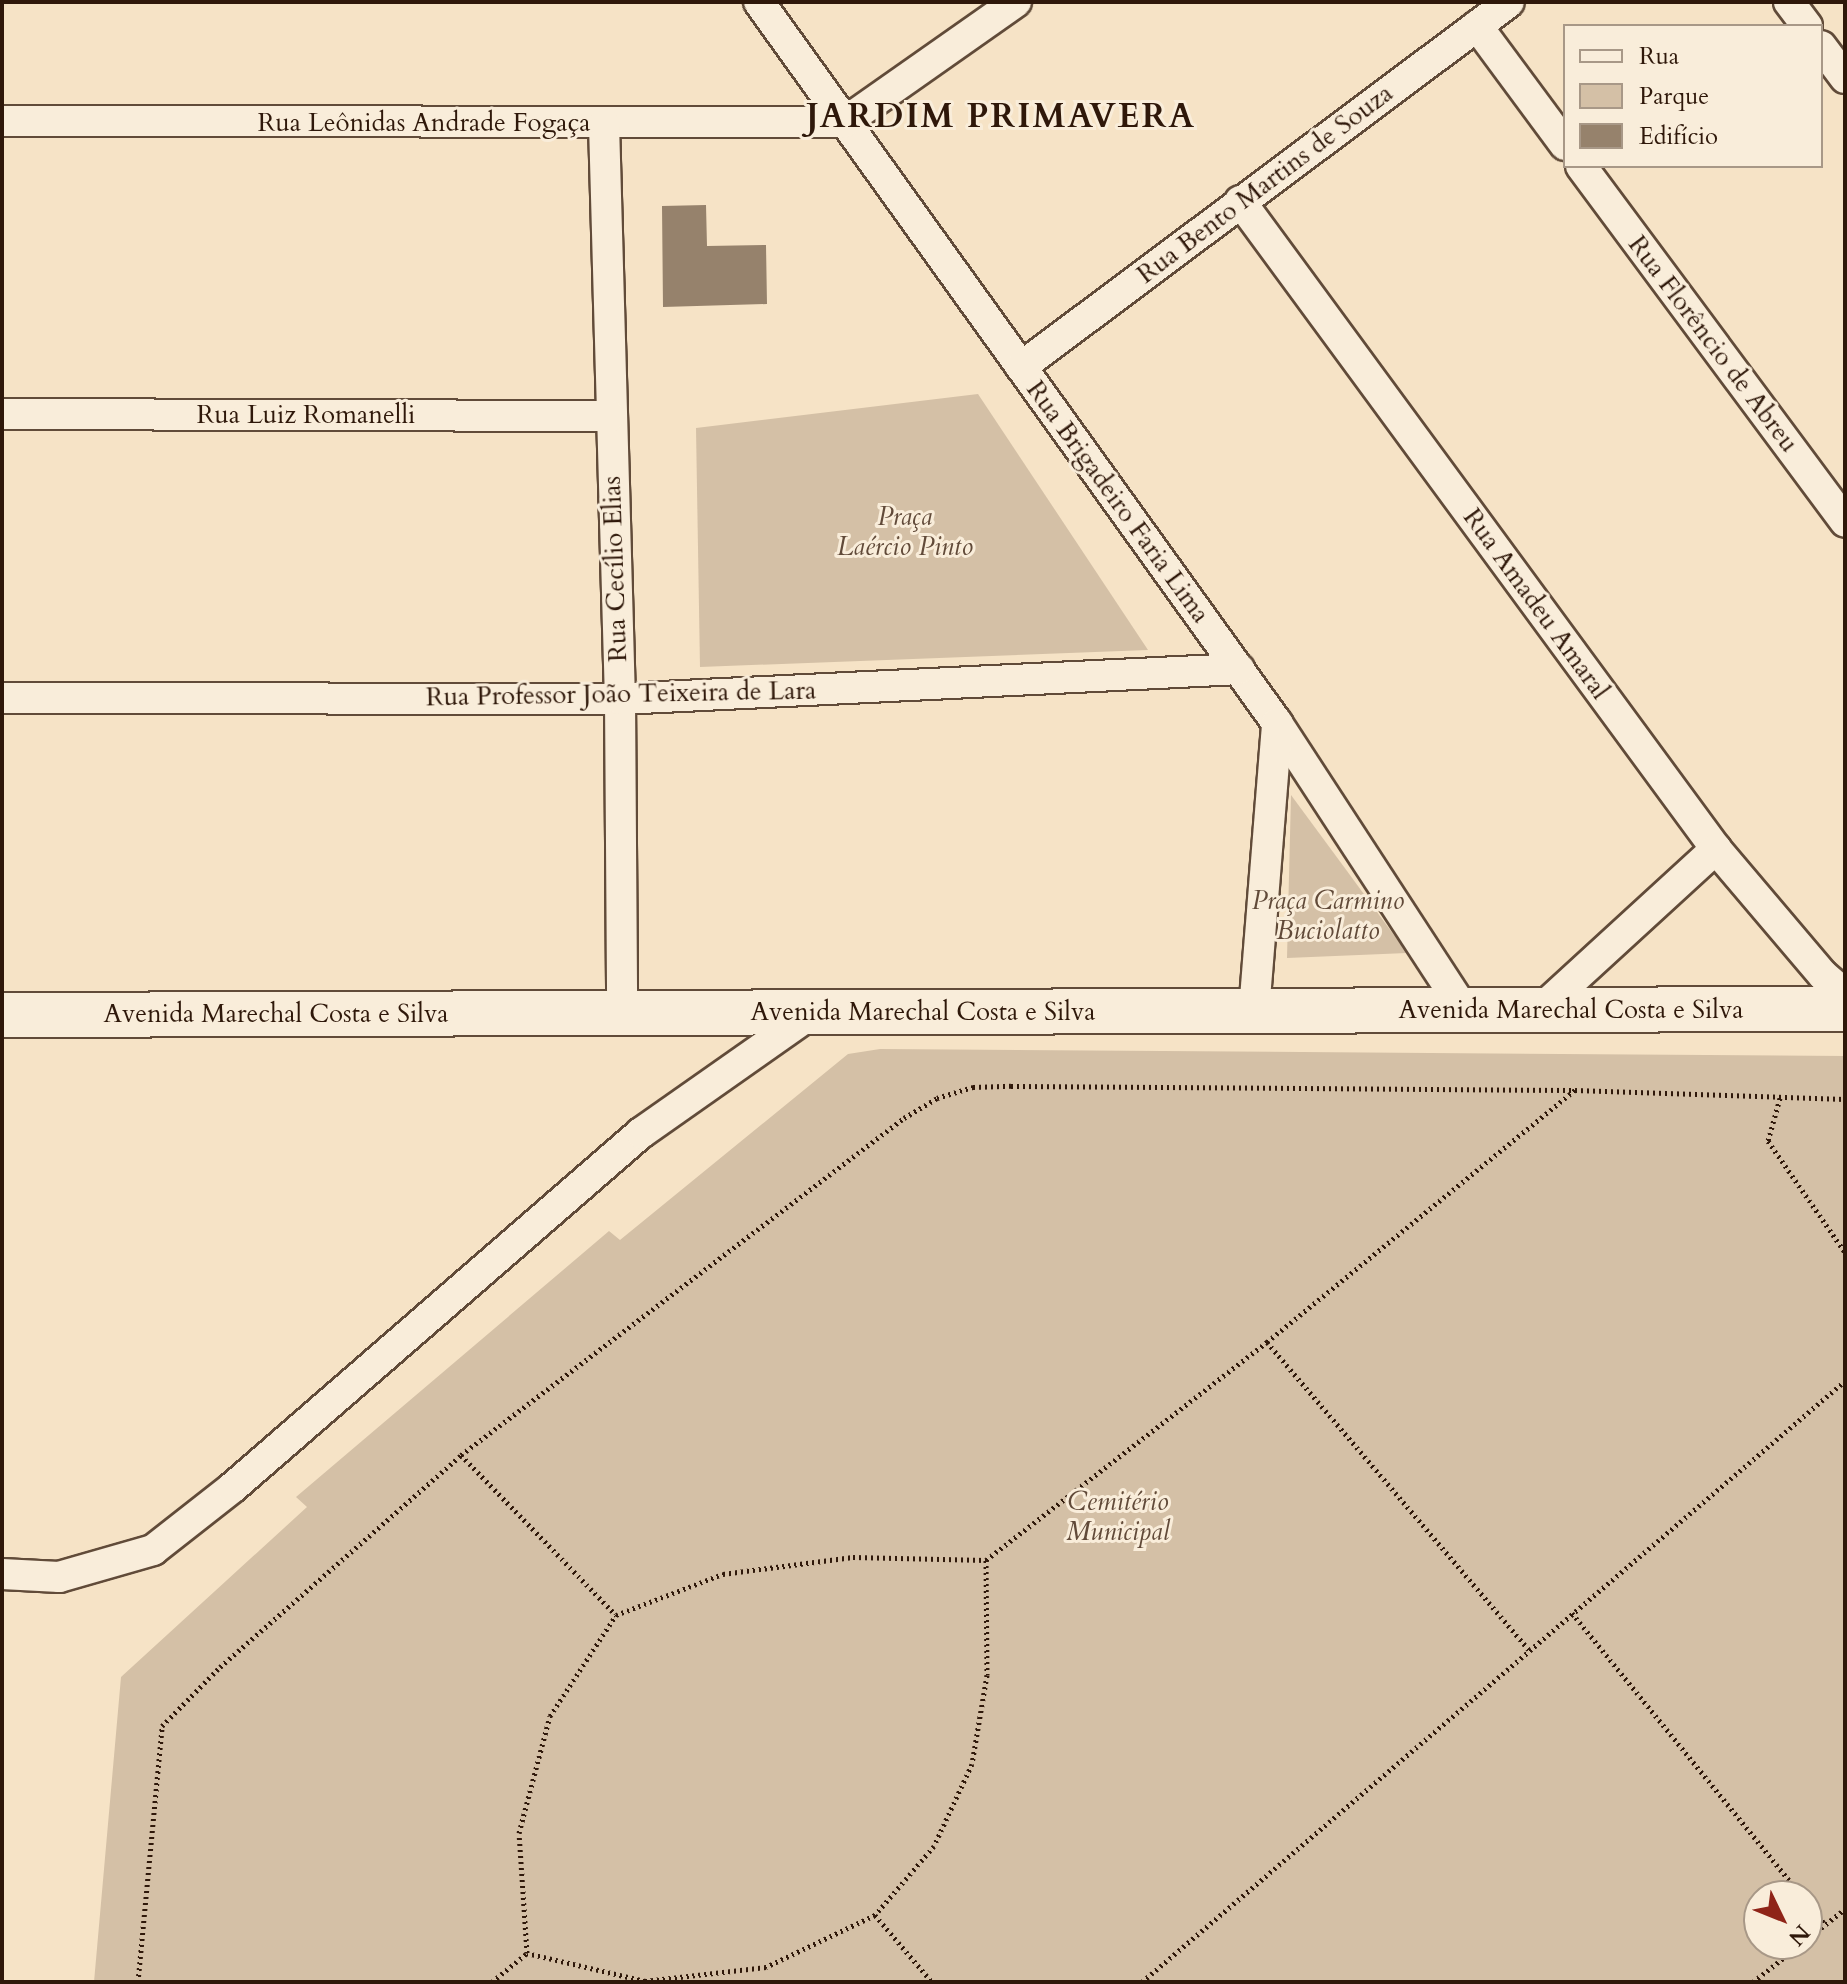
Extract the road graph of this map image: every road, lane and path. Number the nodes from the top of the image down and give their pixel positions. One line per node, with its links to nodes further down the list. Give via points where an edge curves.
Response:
1 (759, 2): 10 (street, Rua Brigadeiro Faria Lima)
2 (1016, 2): 10 (street)
3 (1509, 2): 6 (street, Rua Bento Martins de Souza)
4 (1789, 2): 5 (street)
5 (1806, 24)
6 (1477, 26): 12 (street); 14 (street, Rua Bento Martins de Souza)
7 (1823, 49): 8 (street)
8 (1845, 78)
9 (2, 121): 11 (street, Rua Leônidas Andrade Fogaça)
10 (845, 122): 11 (street, Rua Leônidas Andrade Fogaça); 15 (street, Rua Brigadeiro Faria Lima)
11 (604, 124): 17 (street, Rua Cecílio Elias)
12 (1563, 142)
13 (1582, 168): 18 (street, Rua Florêncio de Abreu)
14 (1240, 201): 15 (street, Rua Bento Martins de Souza); 23 (street, Rua Amadeu Amaral)
15 (1021, 367): 19 (street, Rua Brigadeiro Faria Lima)
16 (2, 414): 17 (street, Rua Luiz Romanelli)
17 (610, 416): 21 (street, Rua Cecílio Elias)
18 (1845, 522)
19 (1239, 669): 21 (street, Rua Professor João Teixeira de Lara); 22 (street, Rua Brigadeiro Faria Lima)
20 (2, 698): 21 (street, Rua Professor João Teixeira de Lara)
21 (620, 699): 29 (street, Rua Cecílio Elias)
22 (1277, 723): 25 (street, Rua Brigadeiro Faria Lima); 27 (street)
23 (1716, 849): 24 (street, Rua Amadeu Amaral); 26 (street)
24 (1840, 985): 26 (main road, Avenida Marechal Costa e Silva)
25 (1464, 1010): 26 (main road, Avenida Marechal Costa e Silva); 27 (main road, Avenida Marechal Costa e Silva)
26 (1540, 1010)
27 (1254, 1011): 28 (main road, Avenida Marechal Costa e Silva)
28 (813, 1012): 29 (main road, Avenida Marechal Costa e Silva); 39 (street, via 641,1133 232,1488 153,1550 59,1577)
29 (622, 1013): 30 (main road, Avenida Marechal Costa e Silva)
30 (2, 1015)
31 (1575, 1090): 32 (path); 35 (path); 37 (path, via 1011,1086 973,1087 937,1098)
32 (1780, 1098): 33 (path); 34 (path, via 1768,1141)
33 (1845, 1099)
34 (1845, 1252)
35 (1267, 1342): 38 (path); 42 (path)
36 (1845, 1381): 40 (path)
37 (461, 1455): 41 (path); 50 (path, via 220,1667 162,1726)
38 (986, 1560): 41 (path, via 853,1557 723,1574); 45 (path, via 987,1675 972,1764 934,1846)
39 (2, 1574)
40 (1572, 1613): 42 (path); 43 (path)
41 (616, 1615): 48 (path, via 550,1716 519,1833)
42 (1529, 1650): 53 (path)
43 (1789, 1880)
44 (1845, 1909): 47 (path)
45 (875, 1915): 48 (path, via 766,1967 645,1981); 52 (path)
46 (1823, 1922): 47 (path)
47 (1825, 1924)
48 (527, 1953): 51 (path)
49 (1781, 1960): 54 (path)
50 (138, 1982)
51 (492, 1982)
52 (932, 1982)
53 (1142, 1982)
54 (1753, 1982)

